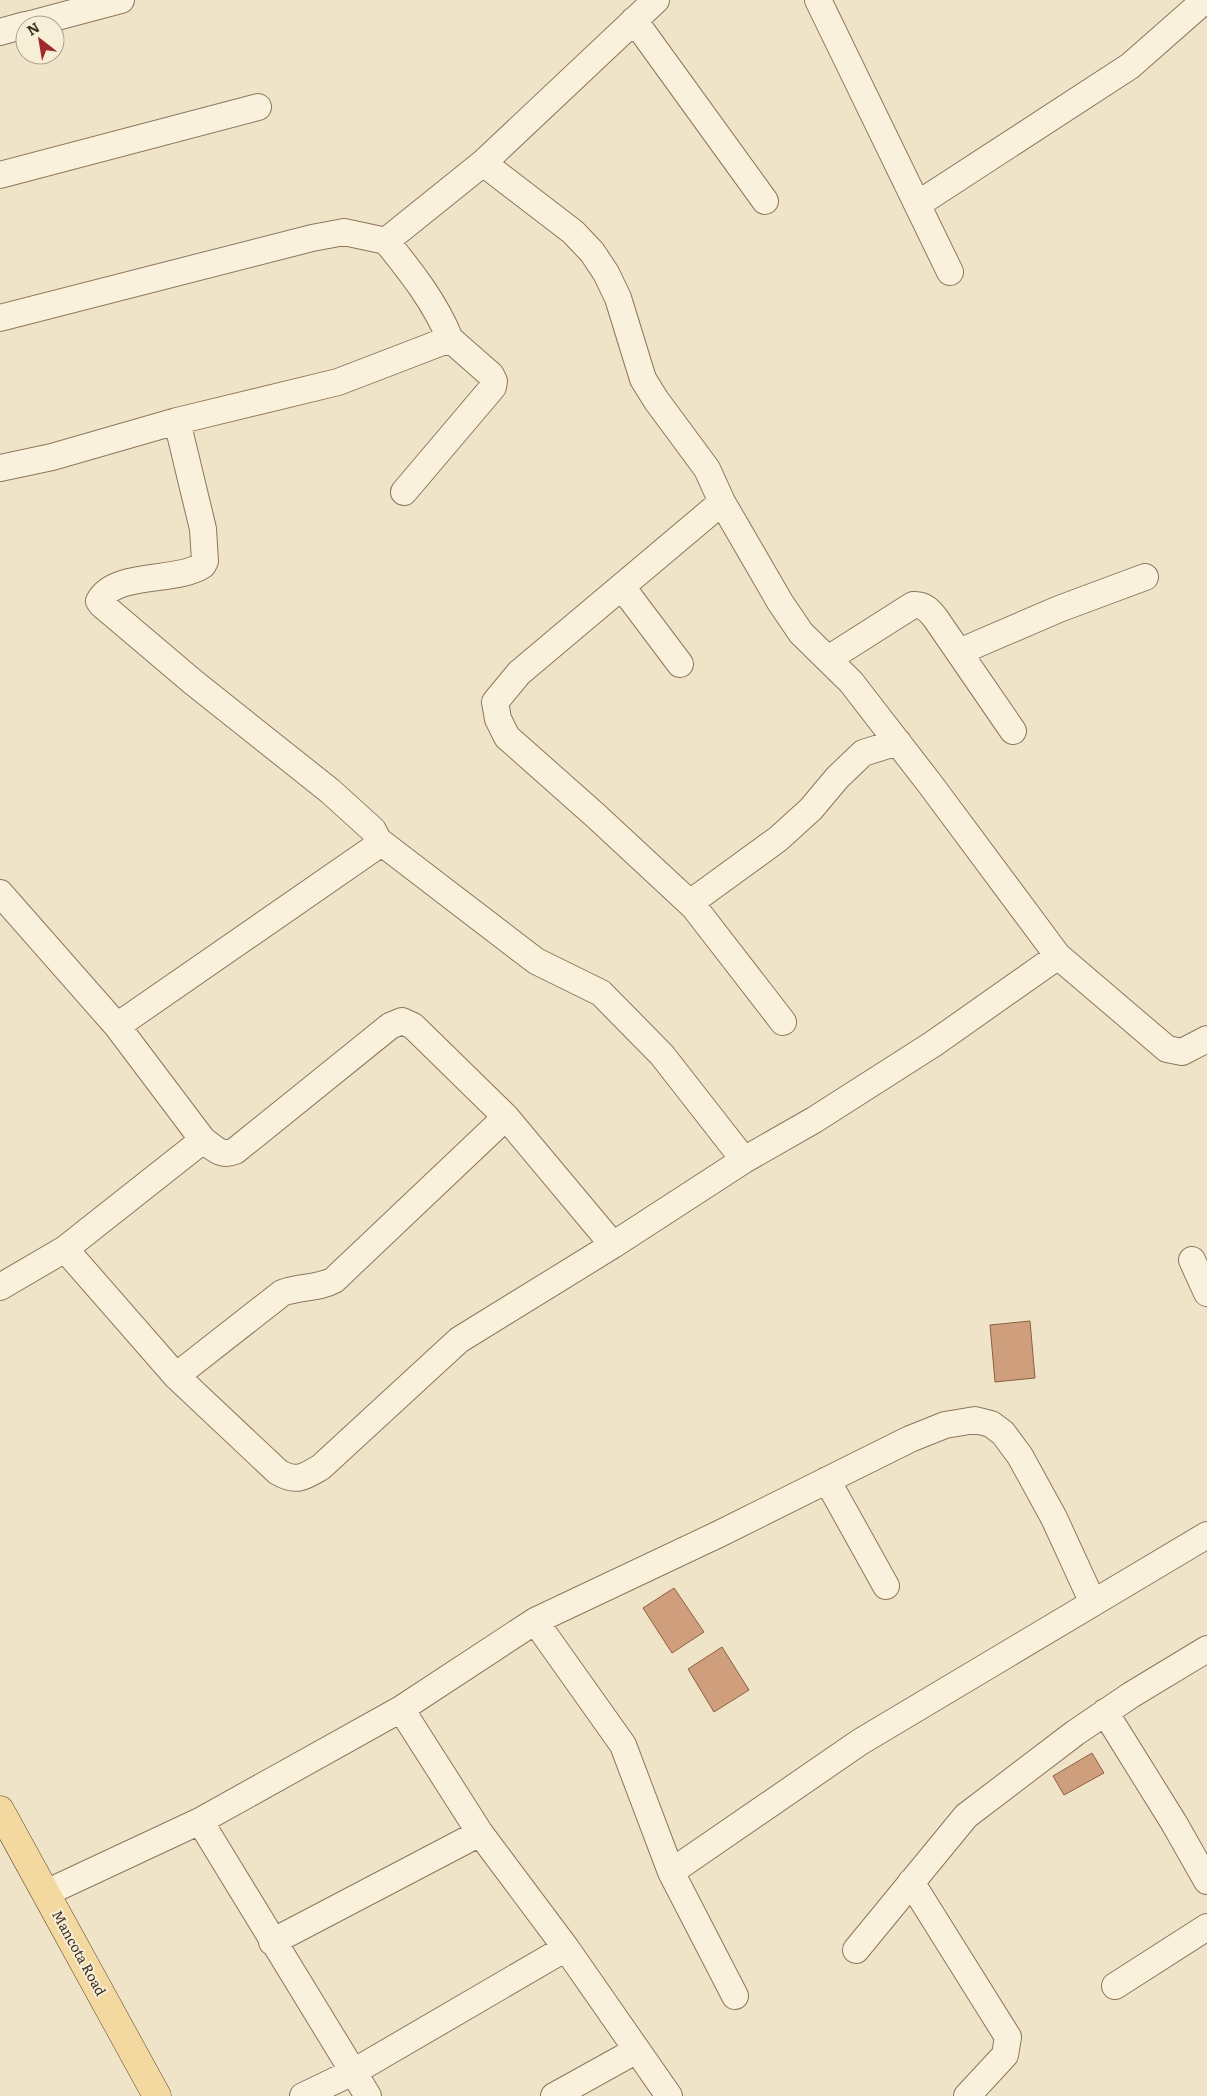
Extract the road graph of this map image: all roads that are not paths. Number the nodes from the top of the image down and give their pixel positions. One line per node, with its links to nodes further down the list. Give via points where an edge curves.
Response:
1 (121, 0): 5 (street)
2 (656, 0): 6 (street)
3 (818, 0): 13 (street)
4 (1204, 0): 13 (street, via 1130,66)
5 (64, 15)
6 (634, 20): 10 (street); 12 (street)
7 (15, 28): 8 (street)
8 (0, 32)
9 (258, 108): 11 (street)
10 (482, 162): 14 (street); 21 (street, via 573,232 592,252 618,298 643,379 707,469)
11 (0, 175)
12 (765, 200)
13 (918, 204): 15 (street)
14 (386, 241): 16 (street, via 344,232 312,238); 17 (street, via 440,314)
15 (950, 272)
16 (0, 318)
17 (450, 339): 18 (street, via 338,382); 20 (street, via 491,375 493,387)
18 (177, 421): 19 (street, via 52,457); 29 (street, via 203,529 205,561 192,571 129,583 105,592 101,604 330,791 373,830)
19 (1, 466)
20 (404, 492)
21 (722, 502): 23 (street); 25 (street, via 780,602 801,633)
22 (1145, 577): 24 (street, via 1058,609)
23 (622, 587): 26 (street); 31 (street, via 519,673 495,702 498,719 506,737)
24 (959, 652): 25 (street, via 930,610 920,604 913,605); 27 (street)
25 (828, 659): 28 (street, via 851,682)
26 (680, 664)
27 (1013, 731)
28 (898, 742): 31 (street, via 863,754 778,839); 32 (street)
29 (378, 840): 34 (street, via 368,852); 38 (street, via 536,961 601,993 662,1055)
30 (0, 893): 34 (street)
31 (690, 903): 33 (street)
32 (1058, 956): 35 (street, via 1166,1049 1182,1052); 38 (street, via 933,1044 814,1120)
33 (783, 1022)
34 (116, 1026): 37 (street)
35 (1207, 1039)
36 (506, 1116): 37 (street, via 413,1026 402,1021 390,1026 236,1151 220,1153); 39 (street); 44 (street, via 334,1280 324,1286 297,1287 282,1293)
37 (203, 1140): 40 (street)
38 (744, 1160): 39 (street)
39 (613, 1245): 44 (street, via 459,1340 321,1467 304,1477 290,1479 278,1472)
40 (65, 1249): 42 (street); 44 (street)
41 (1192, 1260): 43 (street)
42 (0, 1287)
43 (1207, 1293)
44 (176, 1376)
45 (827, 1480): 47 (street); 48 (street, via 945,1425 975,1420 991,1424 1003,1433 1020,1456 1054,1518); 49 (street)
46 (1207, 1535): 48 (street)
47 (886, 1586)
48 (1093, 1603): 57 (street, via 860,1742)
49 (535, 1621): 51 (street); 57 (street, via 623,1745)
50 (1207, 1649): 52 (street)
51 (401, 1709): 54 (street); 55 (street)
52 (1105, 1712): 58 (street); 59 (street, via 966,1816)
53 (0, 1810): 56 (main road, Mancota Road)
54 (200, 1821): 60 (street); 62 (street)
55 (480, 1833): 62 (street); 63 (street)
56 (7, 1838): 60 (main road, Mancota Road)
57 (671, 1872): 66 (street)
58 (1207, 1881)
59 (912, 1882): 64 (street); 74 (street, via 1008,2037 1005,2055)
60 (46, 1893): 69 (main road, Mancota Road)
61 (1207, 1927): 65 (street)
62 (272, 1942): 68 (street)
63 (566, 1948): 67 (street); 68 (street)
64 (856, 1950)
65 (1116, 1986)
66 (735, 1996)
67 (637, 2050): 72 (street); 73 (street)
68 (354, 2071): 70 (street); 71 (street)
69 (157, 2096)
70 (303, 2096)
71 (368, 2096)
72 (554, 2096)
73 (669, 2096)
74 (967, 2096)

